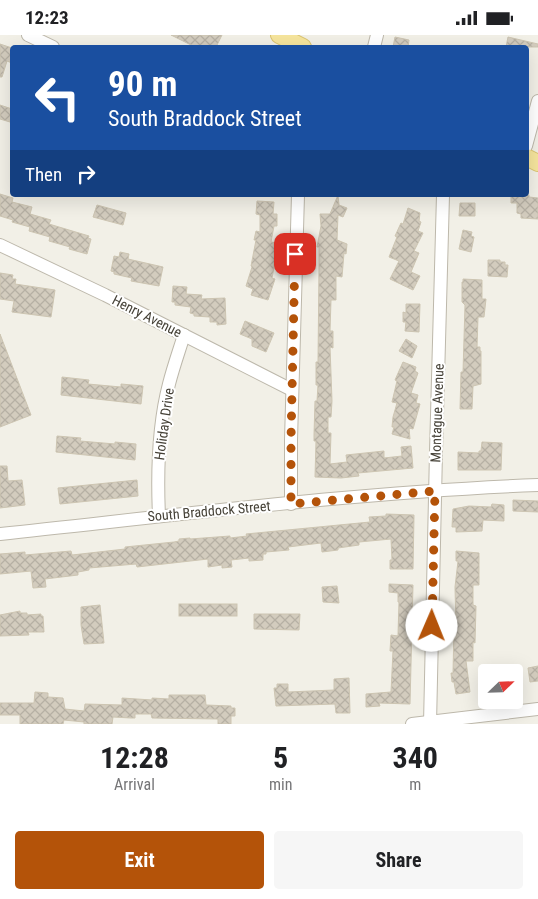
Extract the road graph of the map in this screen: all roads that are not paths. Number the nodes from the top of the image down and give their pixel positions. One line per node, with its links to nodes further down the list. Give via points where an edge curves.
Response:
1 (28, 35): 3 (street)
2 (279, 35): 4 (main road)
3 (49, 45)
4 (299, 45)
5 (538, 101): 6 (street)
6 (529, 135)
7 (298, 197): 11 (street)
8 (444, 197): 13 (street, Montague Avenue)
9 (0, 245): 10 (street, Henry Avenue)
10 (184, 335): 11 (street, Henry Avenue); 15 (street, Holiday Drive, via 169,385 162,430 157,475)
11 (292, 390): 14 (street)
12 (538, 485): 13 (street, South Braddock Street)
13 (435, 491): 14 (street, South Braddock Street); 18 (street, Montague Avenue)
14 (291, 504): 15 (street, South Braddock Street)
15 (159, 516): 16 (street, South Braddock Street)
16 (0, 534)
17 (538, 709): 18 (street)
18 (430, 723): 19 (street)
19 (412, 724)

